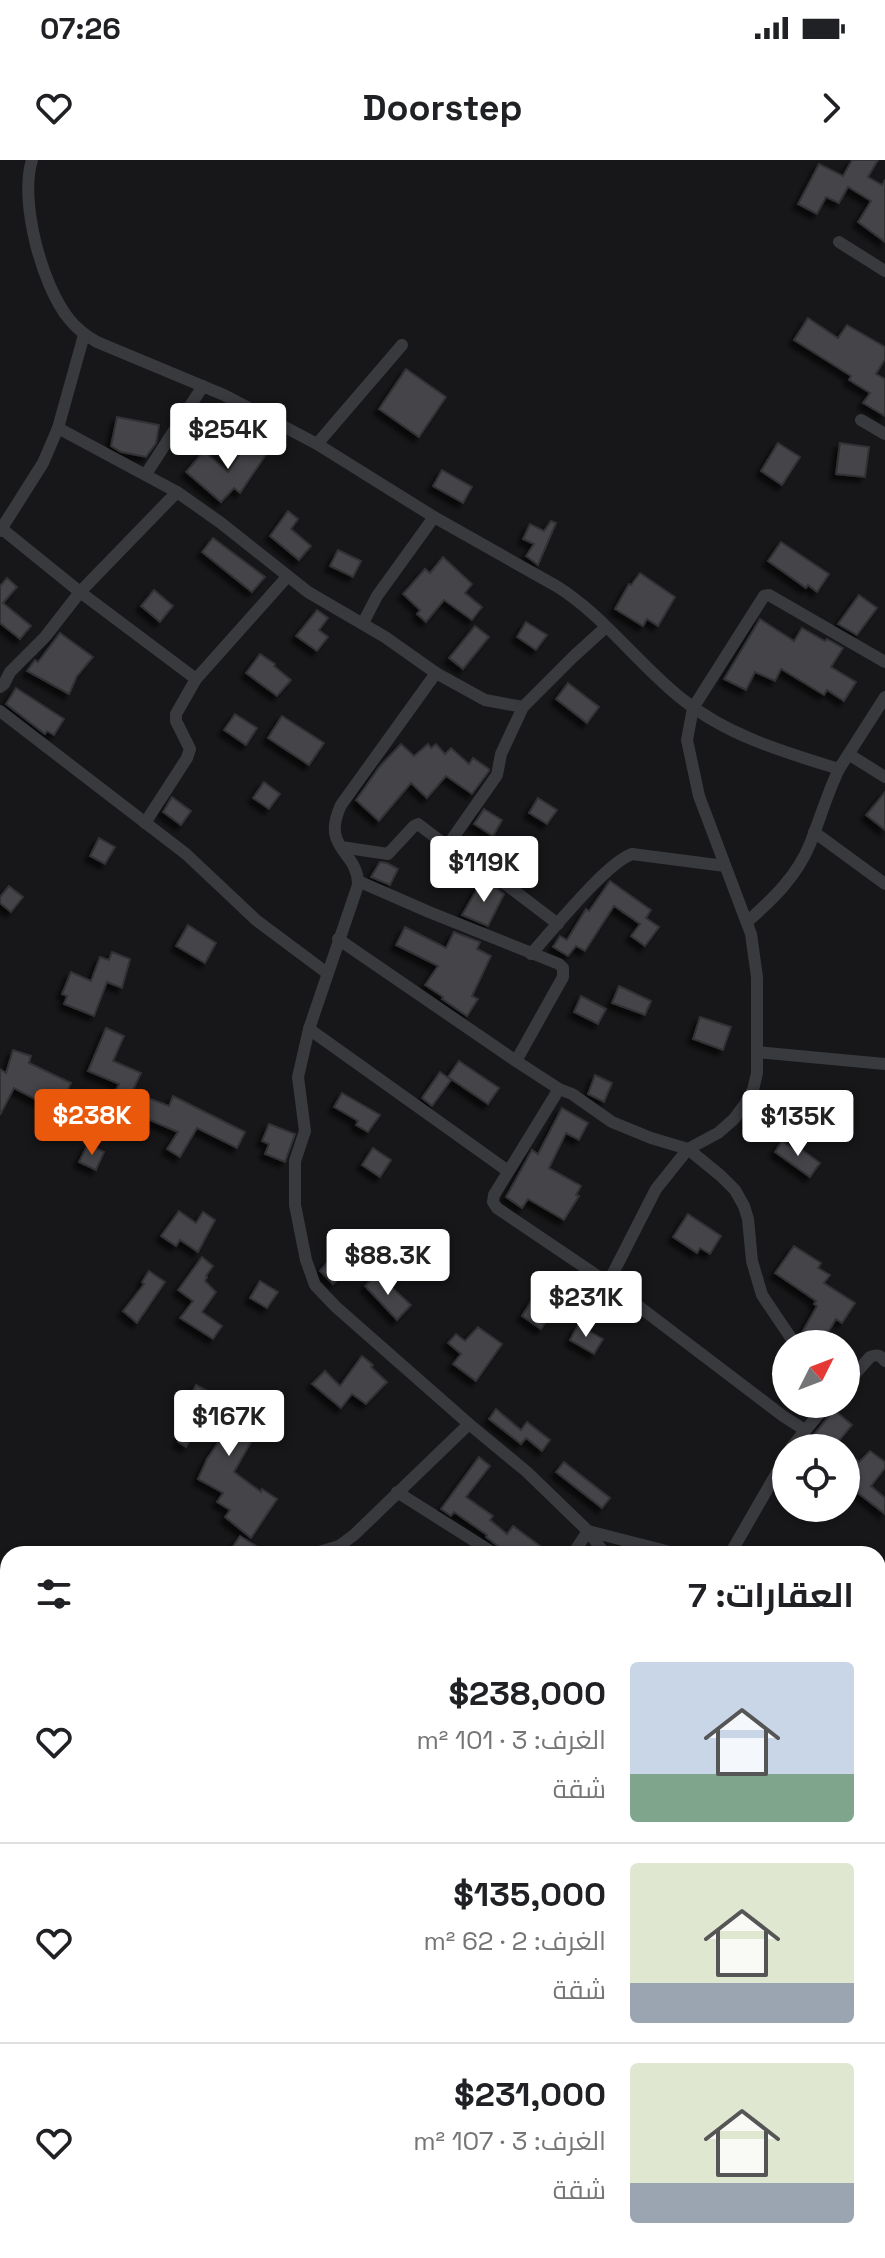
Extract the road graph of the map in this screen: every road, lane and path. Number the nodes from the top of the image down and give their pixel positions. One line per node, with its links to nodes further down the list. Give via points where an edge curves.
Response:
1 (32, 160): 4 (street, via 31,224 43,269 62,310)
2 (839, 242): 3 (street)
3 (885, 271)
4 (84, 335): 6 (street); 8 (street)
5 (402, 345): 10 (street)
6 (203, 386): 10 (street); 11 (street)
7 (861, 420): 9 (street)
8 (58, 428): 11 (street); 14 (street, via 38,474)
9 (885, 434)
10 (317, 444): 13 (street)
11 (146, 474): 12 (street)
12 (177, 492): 15 (street); 16 (street)
13 (434, 517): 17 (street); 18 (street, via 576,598)
14 (1, 530): 16 (street)
15 (287, 577): 17 (street); 21 (street)
16 (80, 592): 21 (street); 22 (street)
17 (363, 623): 20 (street)
18 (606, 627): 24 (street); 25 (street)
19 (885, 662): 25 (street, via 764,596)
20 (436, 673): 24 (street, via 485,700); 33 (street, via 341,805 334,821)
21 (196, 679): 30 (street, via 176,714 190,749 187,758)
22 (0, 687)
23 (885, 697): 27 (street)
24 (523, 707): 32 (street, via 497,775)
25 (693, 708): 28 (street, via 753,740); 34 (street, via 687,740 693,774)
26 (0, 711): 30 (street)
27 (850, 755): 28 (street); 29 (street)
28 (839, 769): 31 (street)
29 (885, 777)
30 (145, 823): 41 (street, via 256,920)
31 (814, 832): 36 (street); 37 (street, via 791,877)
32 (450, 842): 33 (street, via 443,843 416,824 388,854); 38 (street)
33 (341, 847): 35 (street)
34 (725, 866): 37 (street); 38 (street, via 632,854 616,862)
35 (358, 881): 39 (street); 40 (street)
36 (885, 884)
37 (748, 921): 43 (street, via 757,977)
38 (558, 924): 40 (street)
39 (338, 939): 41 (street); 44 (street)
40 (531, 954): 44 (street, via 559,964 563,977)
41 (327, 973): 42 (street)
42 (309, 1029): 48 (street); 54 (street, via 298,1077 305,1131 295,1161 295,1205 315,1285)
43 (757, 1052): 45 (street); 47 (street, via 757,1073 745,1104 718,1133)
44 (516, 1061): 46 (street)
45 (885, 1064)
46 (559, 1089): 47 (street, via 620,1126); 48 (street)
47 (688, 1149): 49 (street, via 656,1189); 50 (street, via 735,1190 744,1206 762,1295)
48 (508, 1171): 49 (street, via 494,1195 497,1208)
49 (608, 1283): 55 (street)
50 (786, 1330)
51 (885, 1361): 52 (street, via 875,1355)
52 (860, 1368)
53 (815, 1418): 55 (street)
54 (469, 1424): 58 (street); 59 (street)
55 (805, 1430): 56 (street)
56 (802, 1434)
57 (772, 1481): 65 (street)
58 (397, 1492): 60 (street); 61 (street)
59 (588, 1531): 62 (street); 63 (street); 64 (street)
60 (339, 1546)
61 (482, 1546)
62 (578, 1546)
63 (599, 1546)
64 (647, 1546)
65 (735, 1546)

